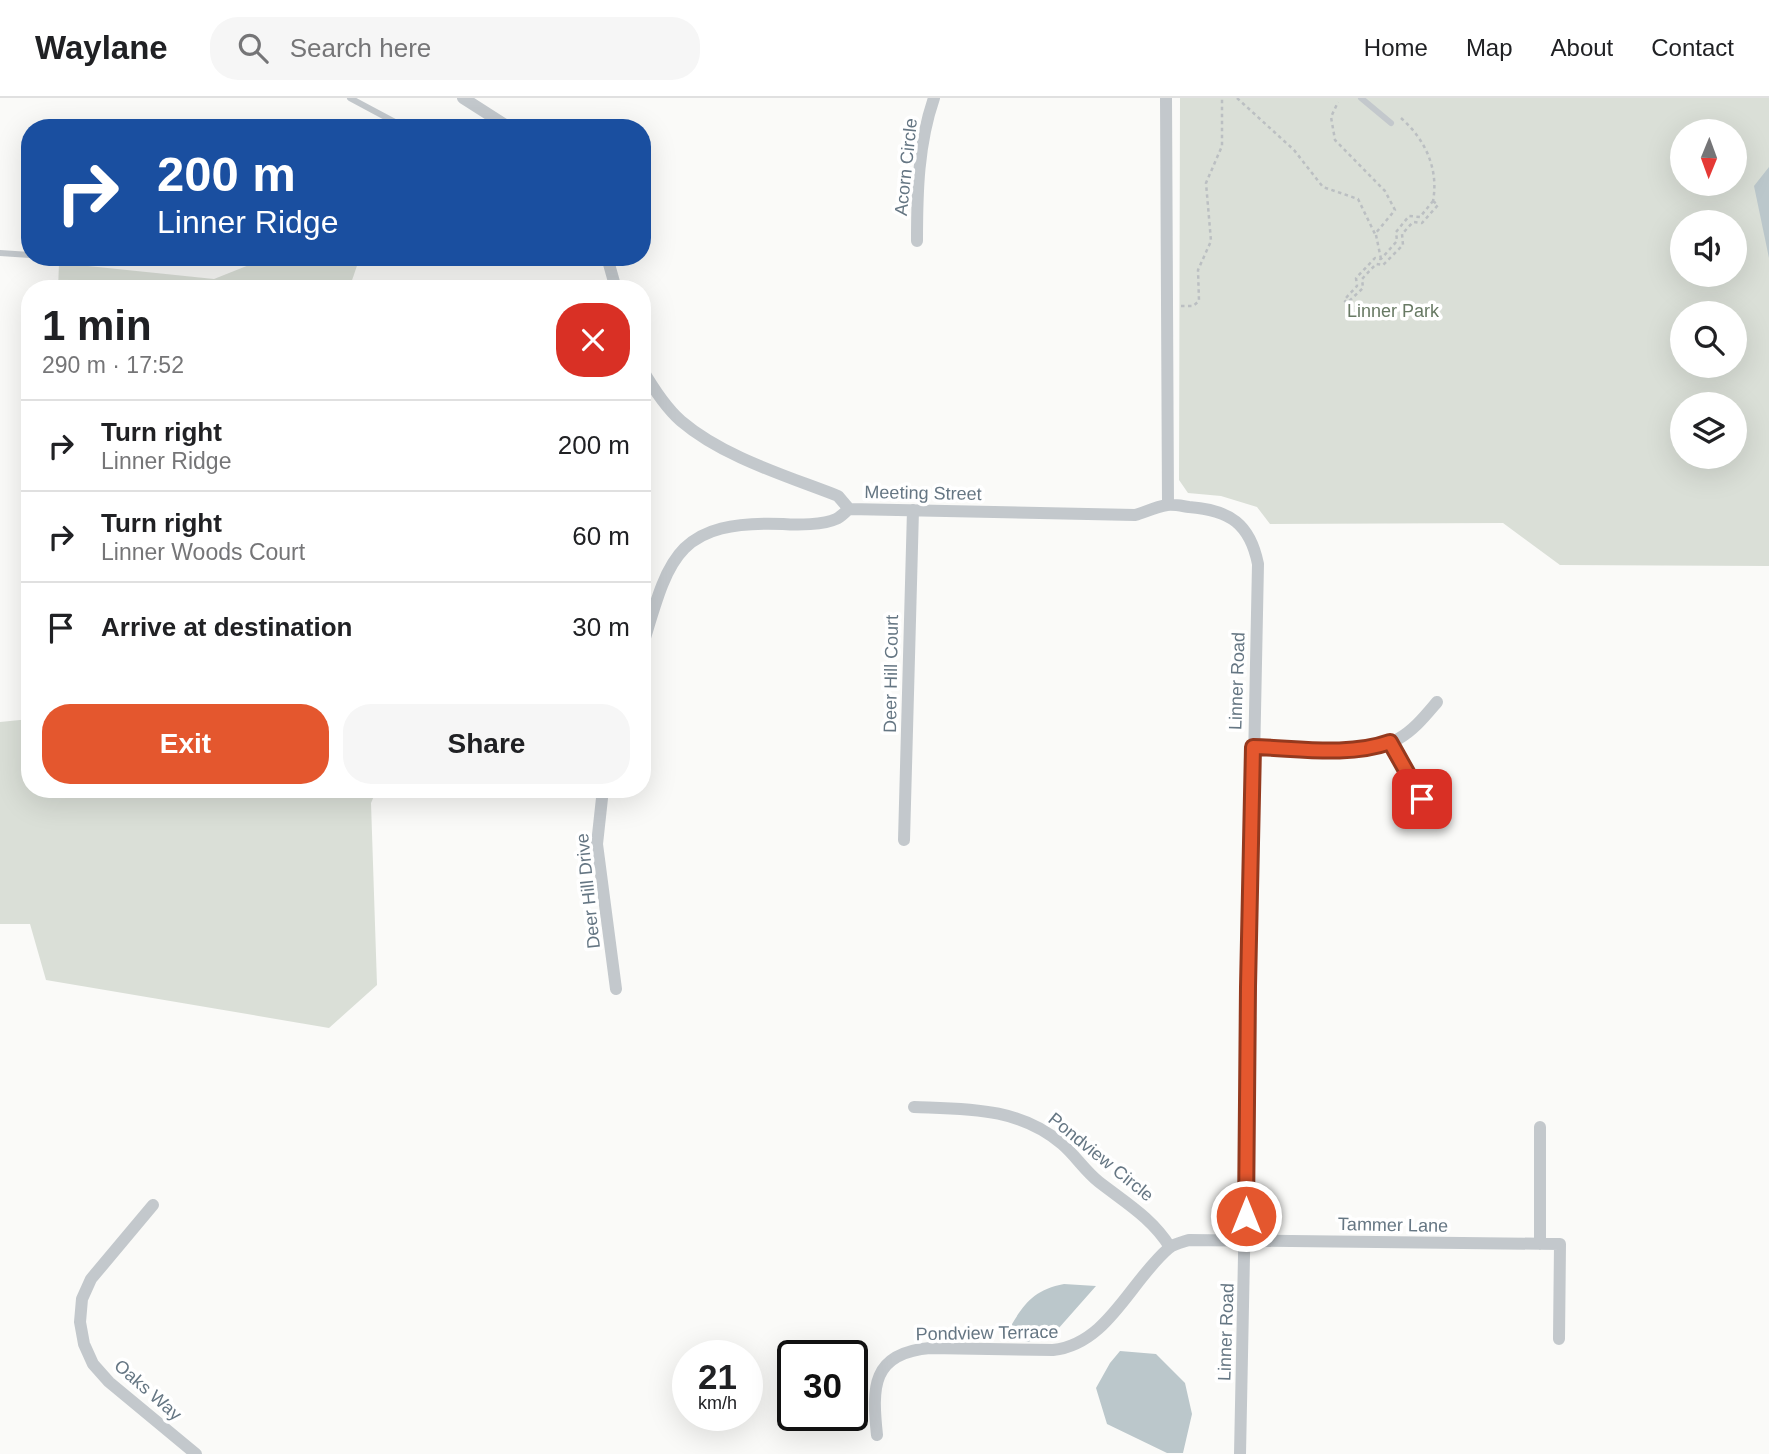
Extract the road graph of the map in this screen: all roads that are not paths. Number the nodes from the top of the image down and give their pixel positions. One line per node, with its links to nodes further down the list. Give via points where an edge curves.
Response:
1 (350, 98): 6 (lane)
2 (463, 98): 7 (street)
3 (934, 98): 9 (street, Acorn Circle, via 922,148)
4 (1166, 98): 13 (street)
5 (1361, 98): 8 (lane)
6 (389, 119)
7 (496, 119)
8 (1391, 123)
9 (917, 242)
10 (0, 253): 11 (lane)
11 (21, 255)
12 (651, 382): 14 (street, Meeting Street, via 680,420 705,440 838,496)
13 (1168, 505): 15 (street, Meeting Street, via 1135,515); 19 (street, Linner Road, via 1218,511 1239,522 1254,544 1258,564)
14 (849, 509): 15 (street, Meeting Street); 16 (street, via 835,520 800,525 747,523 700,536 667,570)
15 (913, 510): 22 (street, Deer Hill Court)
16 (651, 620)
17 (1437, 702): 18 (street, via 1417,725)
18 (1390, 742): 19 (street, via 1349,750); 21 (street)
19 (1253, 747): 27 (street, Linner Road)
20 (602, 798): 23 (street, Deer Hill Drive, via 597,844)
21 (1433, 818)
22 (904, 839)
23 (616, 989)
24 (914, 1107): 29 (street, Pondview Circle, via 987,1110 1035,1126 1062,1144 1097,1181 1146,1216)
25 (1540, 1127): 28 (street)
26 (153, 1205): 32 (street, Oaks Way, via 91,1279 82,1299 80,1322 93,1364)
27 (1246, 1241): 28 (street, Tammer Lane); 29 (street, via 1189,1240); 33 (street, Linner Road)
28 (1540, 1244): 30 (street, via 1560,1244)
29 (1170, 1247): 31 (street, Pondview Terrace, via 1095,1332 1068,1349 930,1348 897,1357 875,1384)
30 (1559, 1339)
31 (877, 1435)
32 (196, 1454)
33 (1240, 1454)

